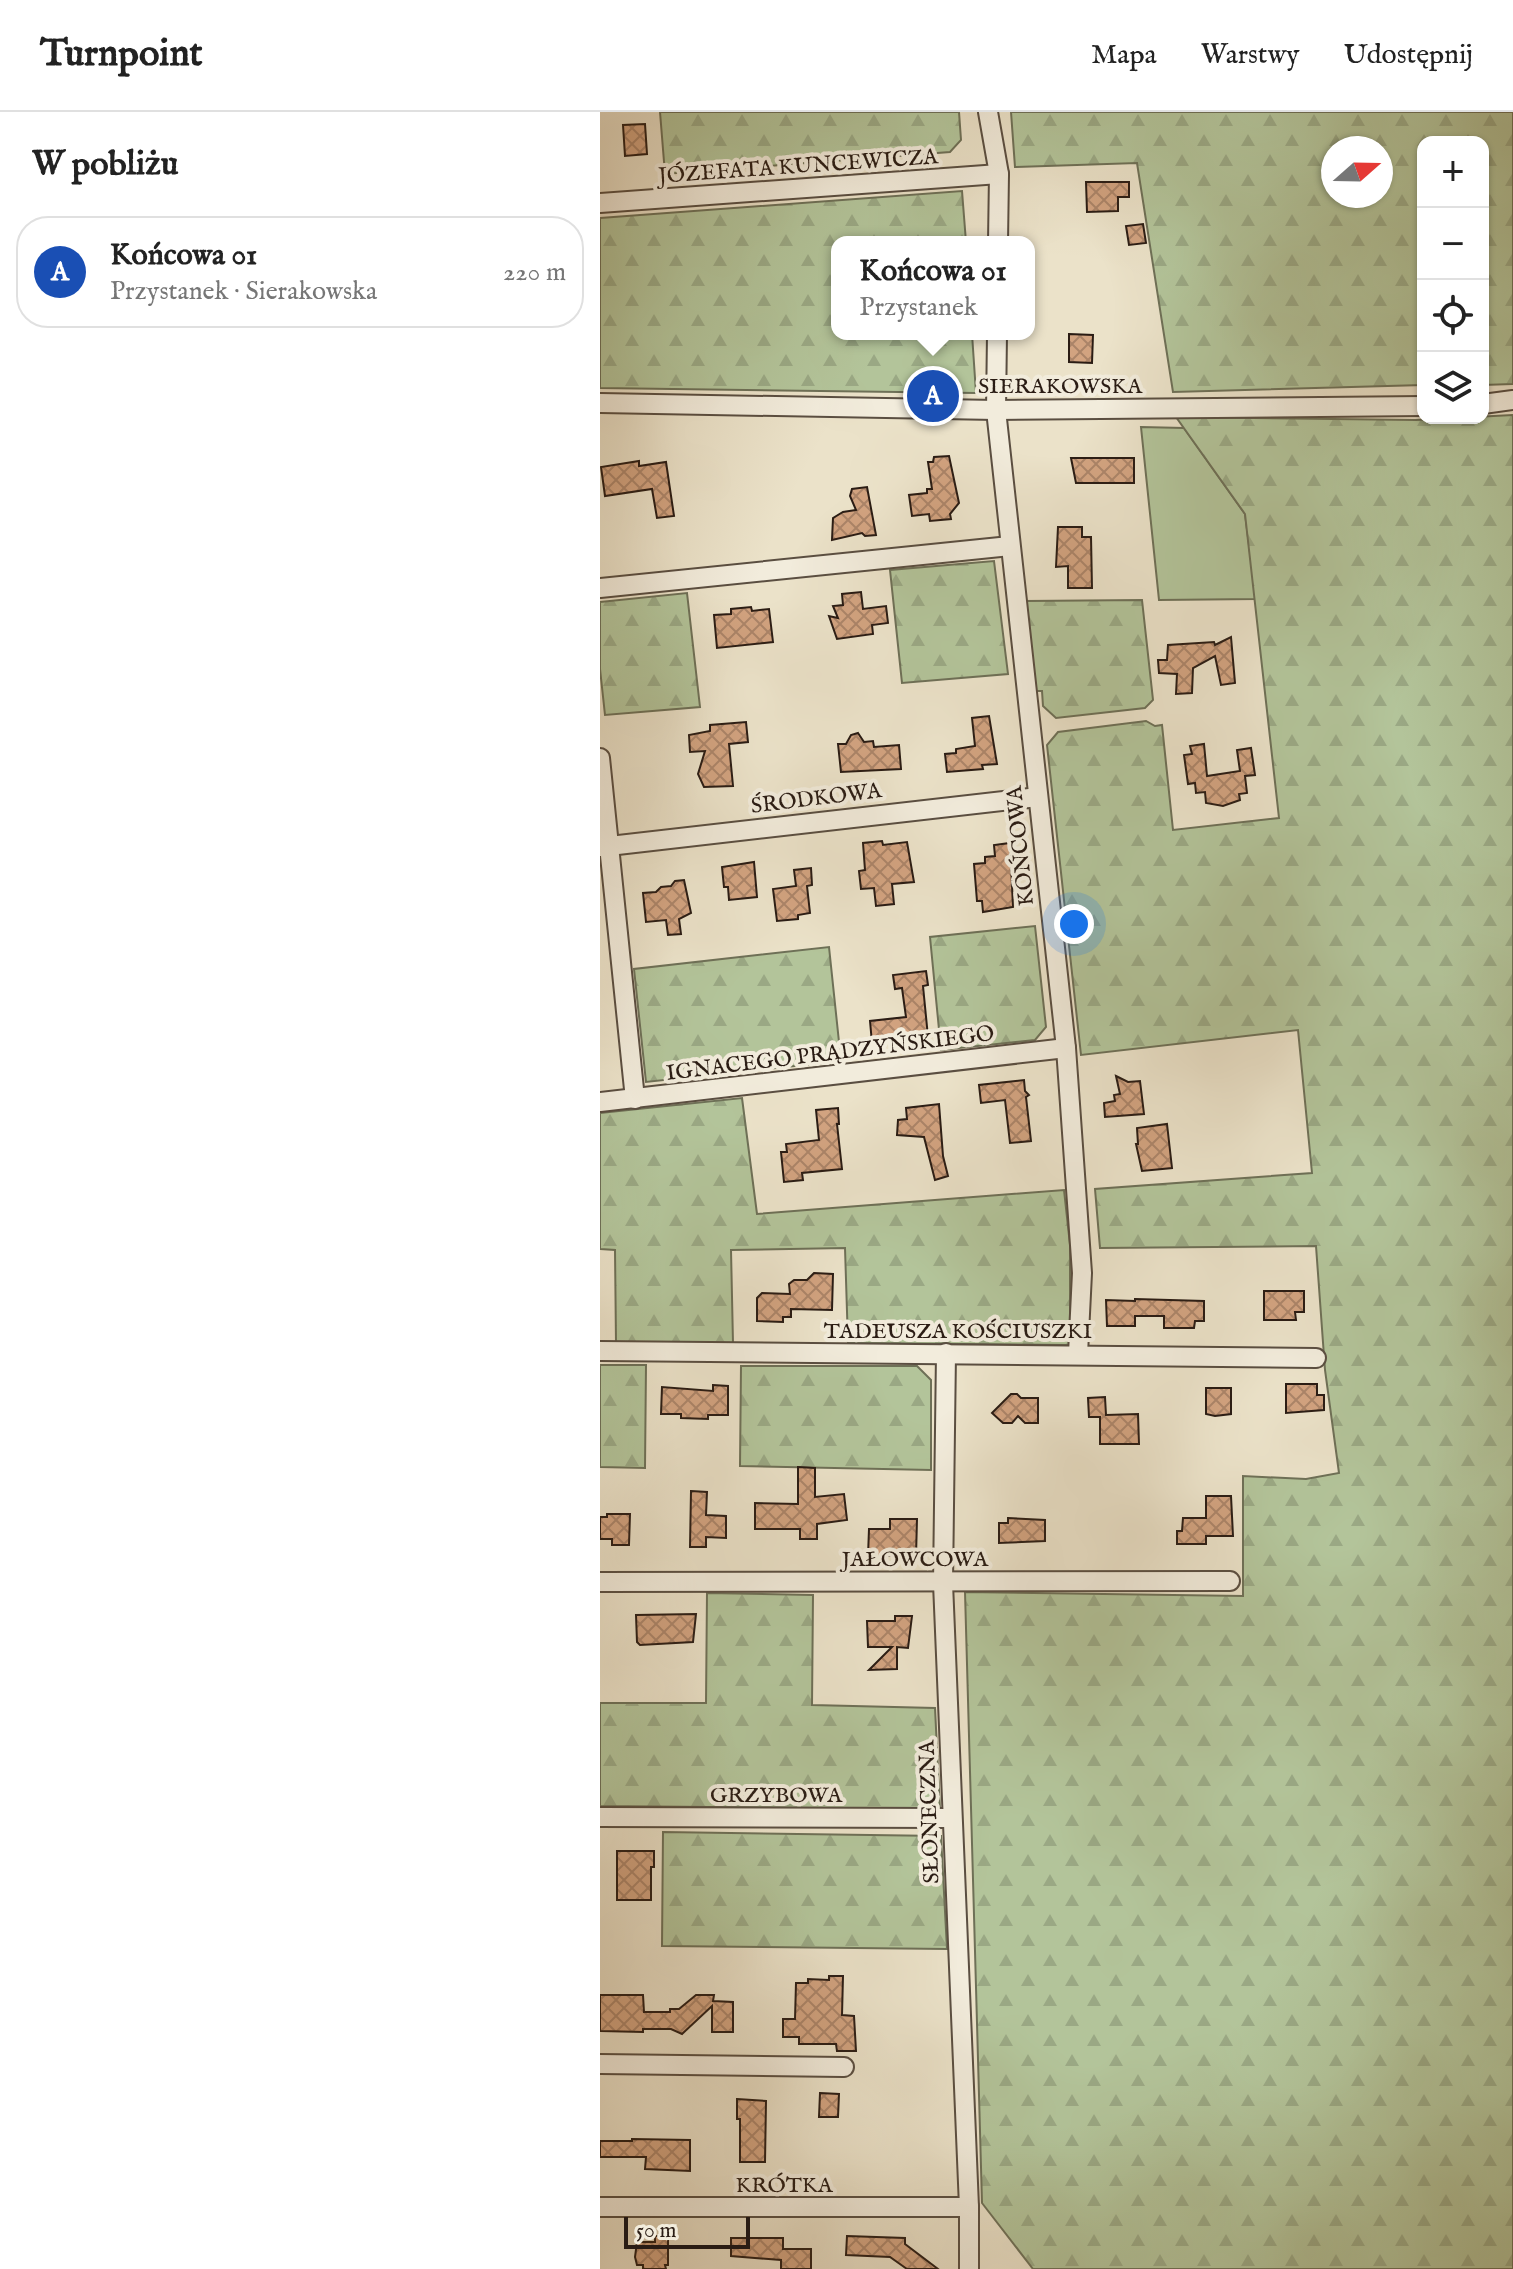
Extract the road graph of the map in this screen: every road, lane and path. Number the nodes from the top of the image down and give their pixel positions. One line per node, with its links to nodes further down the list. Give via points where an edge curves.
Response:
1 (988, 112): 2 (street)
2 (999, 174): 3 (street, JÓZEFATA KUNCEWICZA); 4 (street)
3 (600, 203)
4 (998, 236)
5 (997, 340): 10 (street, KOŃCOWA)
6 (1513, 400): 8 (street)
7 (600, 403): 10 (street, SIERAKOWSKA)
8 (1489, 403)
9 (1417, 406): 10 (street, SIERAKOWSKA)
10 (996, 410): 11 (street, KOŃCOWA)
11 (1010, 546): 12 (street); 14 (street, KOŃCOWA)
12 (600, 588)
13 (600, 758): 15 (street)
14 (1038, 797): 15 (street, ŚRODKOWA); 16 (street, KOŃCOWA)
15 (605, 846): 17 (street)
16 (1066, 1048): 17 (street, IGNACEGO PRĄDZYŃSKIEGO); 21 (street, KOŃCOWA, via 1082,1273)
17 (635, 1099): 18 (street, IGNACEGO PRĄDZYŃSKIEGO)
18 (600, 1102)
19 (600, 1351): 20 (street, TADEUSZA KOŚCIUSZKI)
20 (946, 1353): 21 (street, TADEUSZA KOŚCIUSZKI); 25 (street, SŁONECZNA)
21 (1078, 1354): 22 (street, TADEUSZA KOŚCIUSZKI)
22 (1316, 1358)
23 (1230, 1581): 25 (street, JAŁOWCOWA)
24 (600, 1582): 25 (street, JAŁOWCOWA)
25 (943, 1583): 27 (street, SŁONECZNA)
26 (600, 1817): 27 (street, GRZYBOWA)
27 (952, 1818): 31 (street, SŁONECZNA)
28 (600, 2064): 29 (street)
29 (844, 2067)
30 (600, 2207): 31 (street, KRÓTKA)
31 (969, 2207): 32 (street, SŁONECZNA)
32 (969, 2269)

